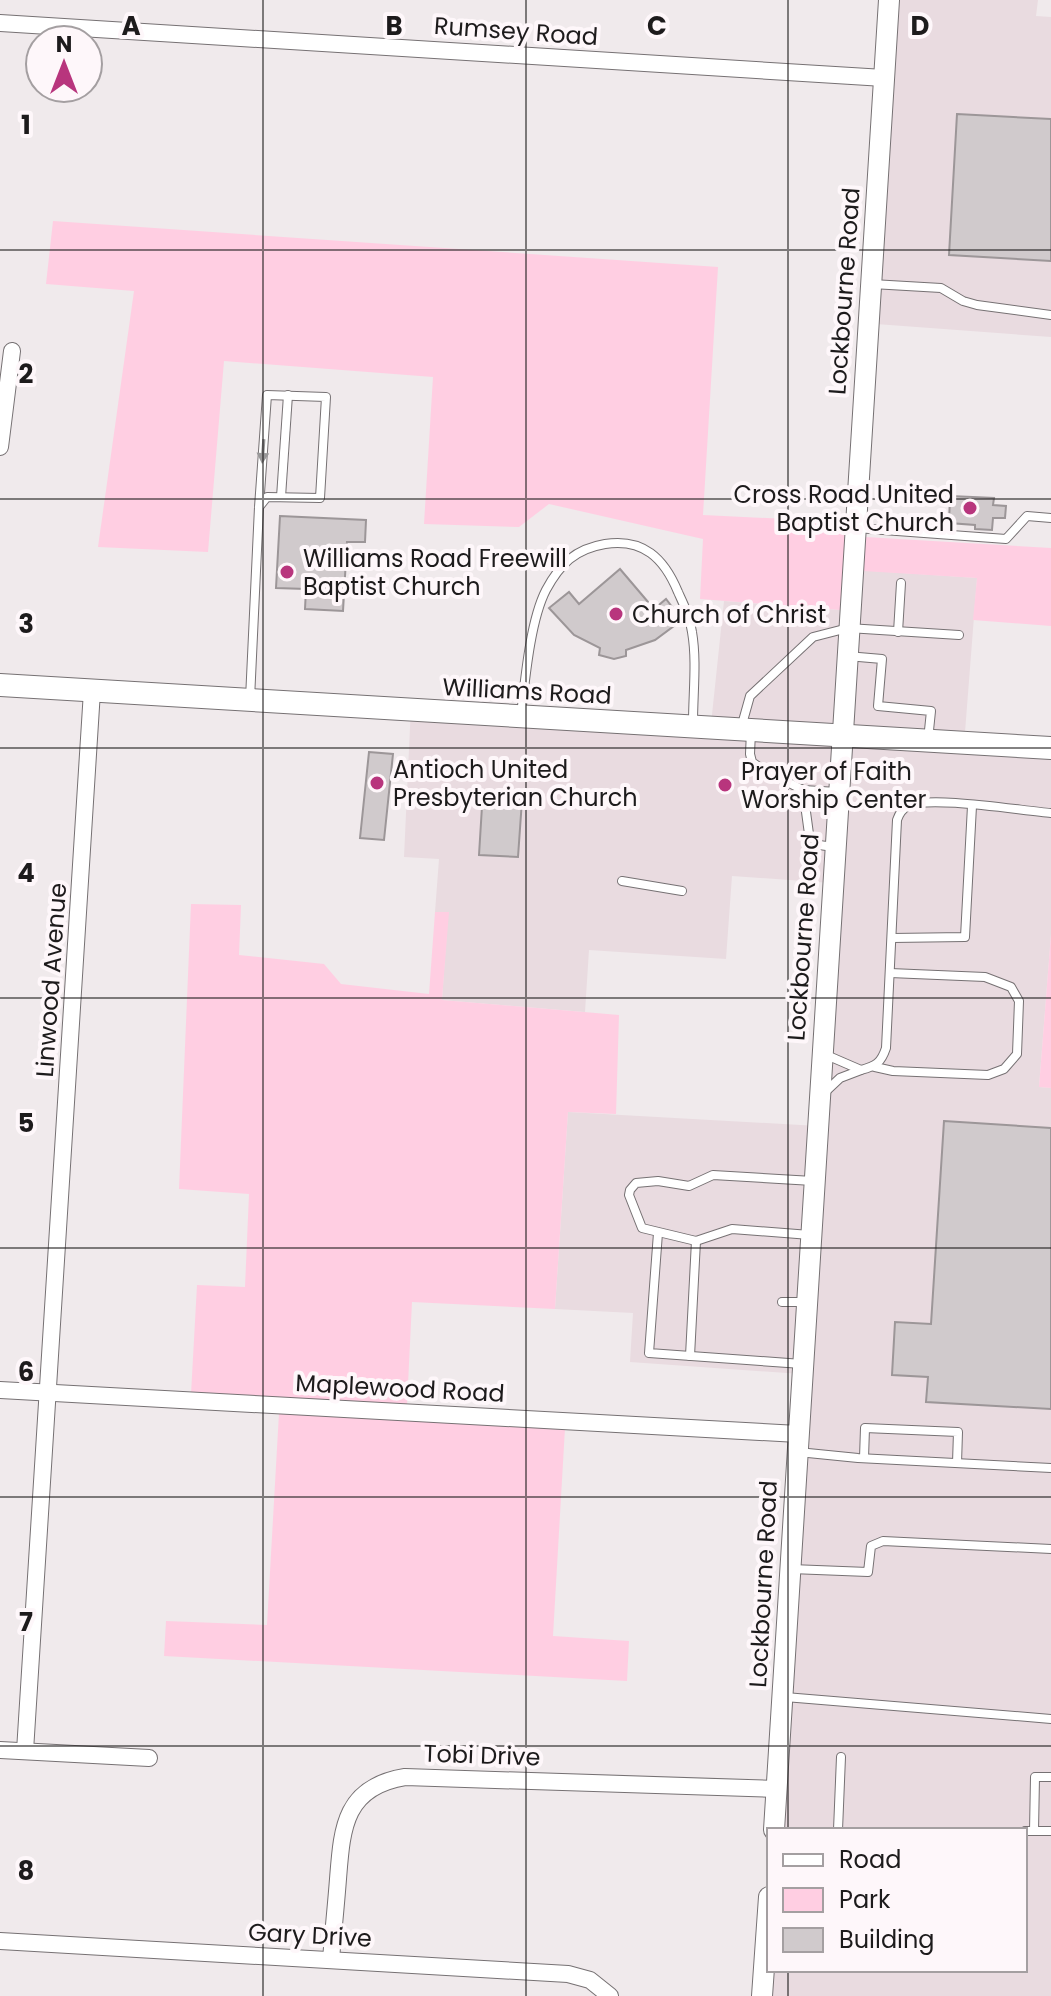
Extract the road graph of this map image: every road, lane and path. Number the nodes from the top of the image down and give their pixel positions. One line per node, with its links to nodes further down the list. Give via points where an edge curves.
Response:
1 (889, 0): 3 (street, Lockbourne Road)
2 (0, 23): 3 (street, Rumsey Road)
3 (884, 78): 4 (street, Lockbourne Road)
4 (871, 284): 5 (lane, via 941,288 977,305); 12 (street, Lockbourne Road)
5 (1051, 315)
6 (12, 351): 8 (street)
7 (288, 395): 9 (lane); 9 (lane, via 326,397 320,498); 10 (lane, one-way to 10, via 267,395)
8 (0, 447)
9 (281, 497): 10 (lane, via 267,497)
10 (259, 507): 20 (lane)
11 (1051, 518): 12 (lane, via 1027,516 1006,539)
12 (855, 528): 14 (street, Lockbourne Road)
13 (901, 583): 15 (lane)
14 (848, 628): 15 (lane); 17 (street, Lockbourne Road); 23 (lane, via 813,637 750,696)
15 (898, 632): 16 (lane)
16 (959, 635)
17 (846, 656): 24 (street, Lockbourne Road); 25 (lane, via 882,659 878,706 931,711)
18 (0, 685): 19 (main road, Williams Road)
19 (92, 691): 20 (main road, Williams Road); 49 (street, Linwood Avenue)
20 (250, 700): 21 (main road, Williams Road)
21 (520, 716): 22 (main road, Williams Road); 22 (lane, via 534,633 556,572 578,551 621,543 653,552 689,616)
22 (693, 726): 23 (main road, Williams Road)
23 (746, 730): 24 (main road, Williams Road); 27 (lane, via 752,762)
24 (841, 735): 25 (main road, Williams Road); 28 (street, Lockbourne Road)
25 (928, 740): 26 (main road, Williams Road)
26 (1051, 748)
27 (803, 790): 28 (lane); 31 (lane, via 809,834 819,845)
28 (838, 792): 31 (street, Lockbourne Road)
29 (972, 806): 30 (lane); 34 (lane, via 917,803 900,812); 34 (lane, via 965,937)
30 (1051, 813)
31 (835, 847): 36 (street, Lockbourne Road)
32 (622, 881): 33 (lane)
33 (682, 891)
34 (892, 938): 35 (lane)
35 (890, 973): 37 (lane, via 886,1048); 37 (lane, via 985,977 1011,987 1019,1001 1017,1054 1004,1069 988,1075)
36 (821, 1054): 38 (lane); 39 (street, Lockbourne Road)
37 (875, 1067): 38 (lane)
38 (861, 1070): 39 (lane, via 840,1078)
39 (819, 1097): 40 (street, Lockbourne Road)
40 (814, 1181): 41 (lane, via 713,1175 689,1186 636,1183 629,1195 642,1228); 42 (street, Lockbourne Road)
41 (658, 1233): 43 (lane); 46 (lane, via 649,1353)
42 (810, 1235): 43 (lane, via 732,1229); 45 (street, Lockbourne Road)
43 (696, 1241): 46 (lane)
44 (782, 1302): 45 (lane)
45 (807, 1302): 47 (street, Lockbourne Road)
46 (690, 1356): 47 (lane)
47 (802, 1364): 50 (street, Lockbourne Road)
48 (0, 1390): 49 (street, Maplewood Road)
49 (49, 1393): 50 (street, Maplewood Road); 59 (street, Linwood Avenue)
50 (798, 1443): 51 (lane); 55 (street, Lockbourne Road)
51 (864, 1458): 52 (lane); 52 (lane, via 865,1428 958,1432)
52 (957, 1463): 53 (lane)
53 (1051, 1468)
54 (1051, 1549): 55 (lane, via 883,1541 871,1546 868,1572)
55 (790, 1569): 56 (street, Lockbourne Road)
56 (783, 1696): 57 (lane); 63 (street, Lockbourne Road)
57 (1051, 1719)
58 (0, 1750): 59 (street)
59 (25, 1751): 61 (street)
60 (841, 1757): 65 (lane)
61 (149, 1758)
62 (1051, 1777): 66 (lane, via 1035,1777)
63 (776, 1789): 64 (street, Lockbourne Road); 70 (street, Tobi Drive, via 392,1779 360,1797 346,1819)
64 (774, 1828)
65 (838, 1828)
66 (1029, 1831): 67 (lane)
67 (1051, 1831)
68 (767, 1925): 72 (street)
69 (0, 1941): 70 (street, Gary Drive)
70 (331, 1960): 71 (street, Gary Drive, via 568,1974 590,1980)
71 (610, 1996)
72 (762, 1996)

